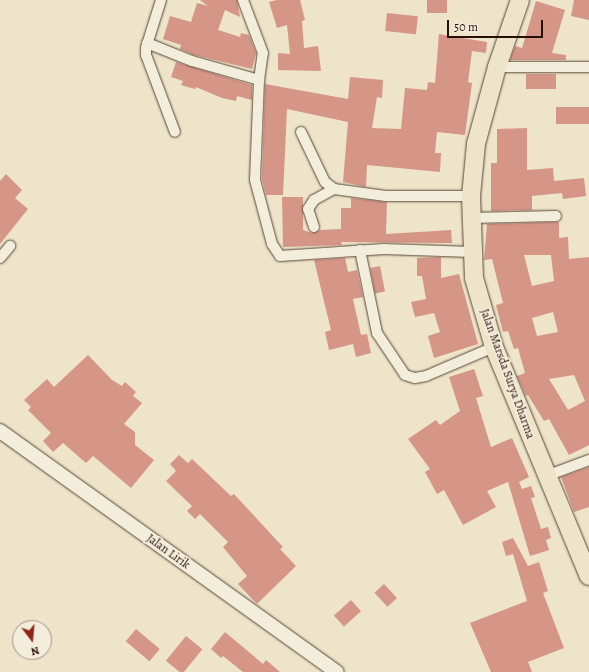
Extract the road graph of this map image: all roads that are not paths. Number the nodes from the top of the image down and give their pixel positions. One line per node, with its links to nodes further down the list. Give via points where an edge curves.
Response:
1 (161, 0): 4 (street)
2 (243, 0): 7 (street, via 263,53)
3 (520, 0): 5 (highway, Jalan Marsda Surya Dharma)
4 (147, 43): 7 (street, via 192,61); 8 (street, via 146,55)
5 (497, 67): 6 (street); 11 (highway, Jalan Marsda Surya Dharma, via 476,144)
6 (589, 67)
7 (259, 80): 16 (street, via 255,180 276,252 280,256)
8 (175, 132)
9 (301, 132): 10 (street, via 325,182)
10 (334, 189): 11 (street, via 386,196); 14 (street, via 314,200 308,209)
11 (471, 196): 13 (highway, Jalan Marsda Surya Dharma)
12 (556, 216): 13 (street)
13 (470, 218): 17 (highway, Jalan Marsda Surya Dharma)
14 (314, 227)
15 (10, 246): 18 (street)
16 (360, 250): 17 (street); 19 (street, via 377,333 405,375 415,378 426,376)
17 (472, 252): 19 (highway, Jalan Marsda Surya Dharma, via 479,298)
18 (0, 258)
19 (494, 347): 22 (highway, Jalan Marsda Surya Dharma)
20 (0, 431): 24 (main road, Jalan Lirik)
21 (589, 460): 22 (street)
22 (546, 476): 23 (highway, Jalan Marsda Surya Dharma)
23 (589, 576)
24 (337, 672)

